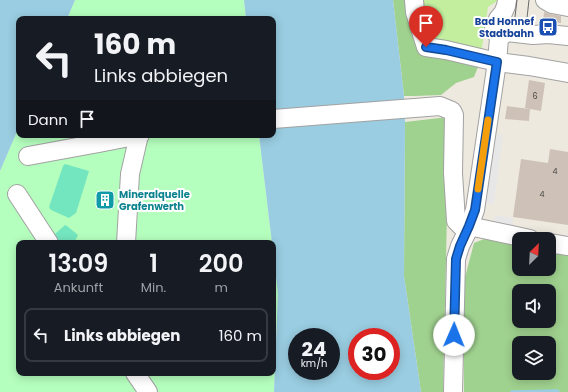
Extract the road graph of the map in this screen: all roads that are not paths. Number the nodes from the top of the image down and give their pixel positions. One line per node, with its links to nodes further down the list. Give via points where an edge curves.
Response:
1 (414, 0): 7 (street, via 426,47)
2 (507, 0): 6 (street, via 494,29)
3 (545, 0): 4 (street, via 552,4)
4 (568, 6)
5 (568, 36): 6 (street, via 507,32)
6 (499, 38): 7 (street)
7 (497, 62): 8 (street); 14 (street, via 475,210)
8 (568, 73)
9 (276, 119): 14 (street, via 440,106 452,111 456,221)
10 (125, 138): 12 (street)
11 (139, 138): 17 (street, via 130,174)
12 (28, 156)
13 (17, 194): 16 (street)
14 (468, 229): 15 (street); 22 (street, via 456,259)
15 (512, 236)
16 (47, 240)
17 (126, 240)
18 (556, 244): 19 (street)
19 (568, 246)
20 (136, 376): 21 (street)
21 (148, 392)
22 (453, 392)

